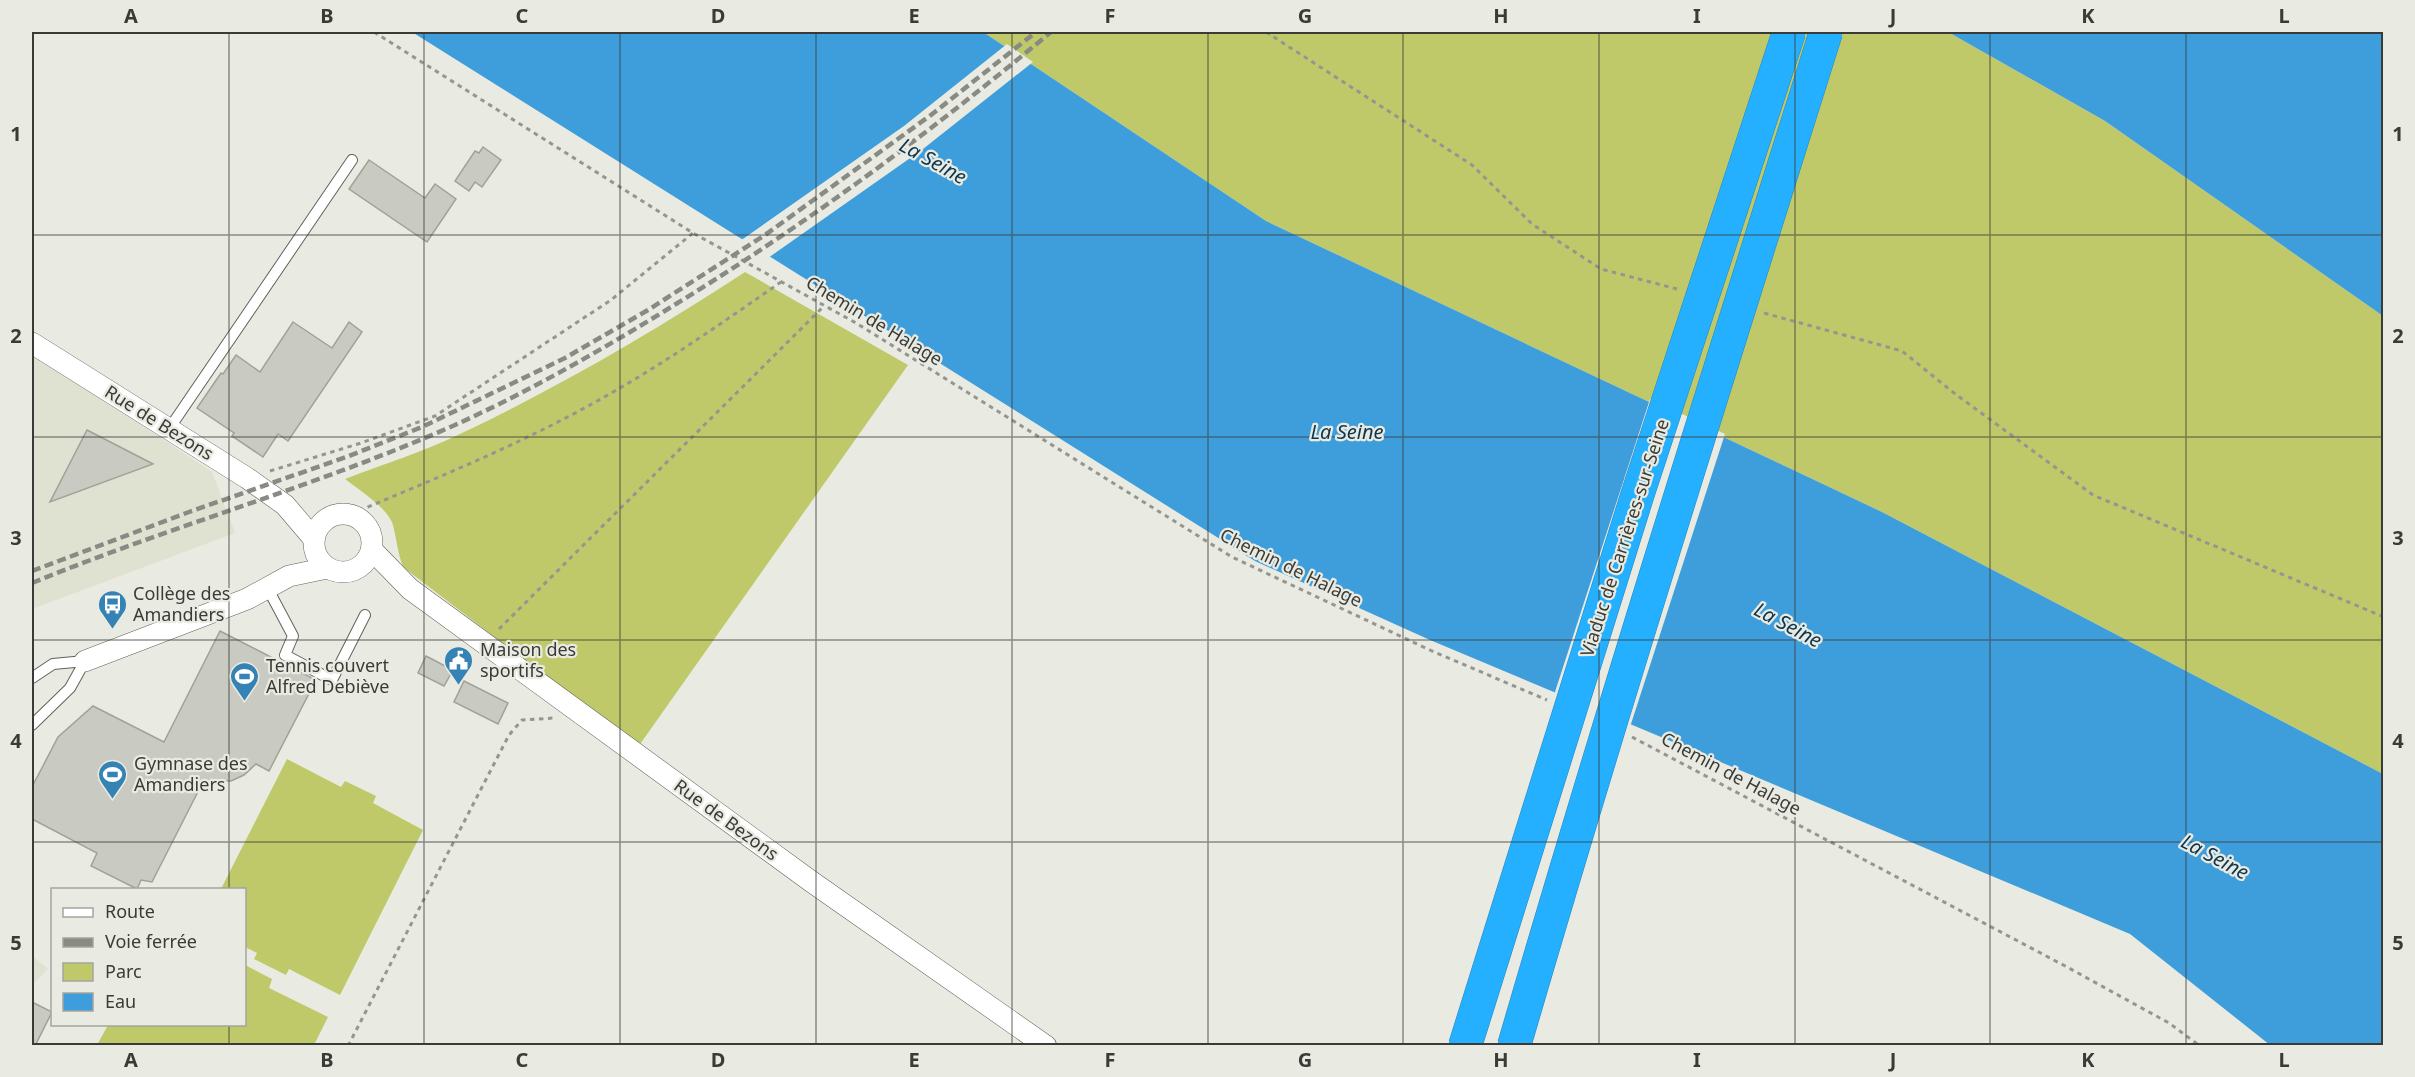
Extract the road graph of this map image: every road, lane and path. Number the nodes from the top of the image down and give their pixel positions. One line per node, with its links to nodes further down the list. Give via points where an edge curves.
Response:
1 (374, 32): 6 (path, Chemin de Halage)
2 (1266, 32): 8 (path, via 1472,165 1532,224 1601,269)
3 (1789, 32): 34 (highway, Viaduc de Carrières-sur-Seine, bridge, via 1638,493)
4 (1826, 32): 35 (highway, Viaduc de Carrières-sur-Seine, bridge, via 1669,526)
5 (352, 160): 12 (lane)
6 (693, 233): 7 (path, Chemin de Halage); 13 (path, via 611,300 435,416)
7 (782, 282): 9 (path, Chemin de Halage); 15 (path, via 612,393 477,461)
8 (1682, 291)
9 (824, 306): 25 (path); 28 (path, Chemin de Halage, via 1232,557 1432,651)
10 (1763, 313): 24 (path, via 1902,351 2093,495)
11 (32, 343): 12 (street, Rue de Bezons)
12 (169, 429): 13 (street, Rue de Bezons)
13 (247, 478): 14 (street, Rue de Bezons)
14 (285, 505): 15 (street, Rue de Bezons); 16 (street, Rue de Bezons)
15 (342, 515): 16 (street, via 320,525); 17 (street, Rue de Bezons, via 366,524 371,532)
16 (314, 544): 18 (street, Rue de Bezons, via 317,556); 20 (street)
17 (372, 550): 19 (street); 22 (street, Rue de Bezons)
18 (327, 567): 19 (street, Rue de Bezons, via 342,573); 20 (street)
19 (357, 570): 22 (street, Rue de Bezons)
20 (289, 576): 21 (street)
21 (268, 589): 23 (lane, via 293,636 285,656 332,680); 26 (street)
22 (410, 589): 25 (street, Rue de Bezons)
23 (365, 615)
24 (2384, 617)
25 (485, 643): 29 (street, Rue de Bezons)
26 (85, 661): 27 (lane, via 53,664); 30 (lane, via 70,688)
27 (32, 678)
28 (1548, 700)
29 (588, 720): 32 (path, via 522,720 509,735); 33 (street, Rue de Bezons)
30 (32, 725)
31 (1632, 737): 36 (path, Chemin de Halage, via 2067,967 2169,1023)
32 (348, 1046)
33 (1046, 1046)
34 (1465, 1046)
35 (1514, 1046)
36 (2200, 1046)

